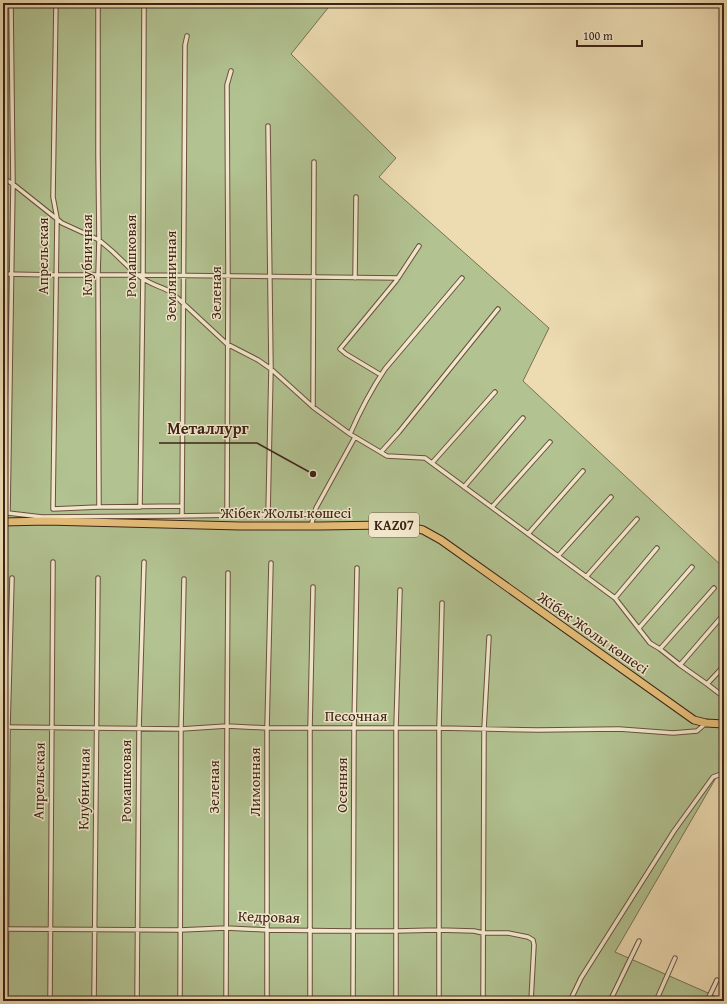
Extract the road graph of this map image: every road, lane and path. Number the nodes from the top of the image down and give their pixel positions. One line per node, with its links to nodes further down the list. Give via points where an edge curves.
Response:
1 (11, 3): 10 (street)
2 (56, 3): 12 (street, Апрельская, via 53,197)
3 (98, 3): 13 (street, Клубничная)
4 (144, 6): 20 (street, Ромашковая)
5 (187, 36): 21 (street, Земляничная)
6 (231, 71): 22 (street, Зеленая, via 227,85)
7 (268, 126): 23 (street)
8 (314, 162): 24 (street)
9 (3, 178): 10 (street)
10 (13, 184): 12 (street); 16 (street)
11 (356, 197): 25 (street)
12 (57, 218): 13 (street, via 62,223); 17 (street, Апрельская)
13 (99, 240): 18 (street, Клубничная); 19 (street)
14 (418, 246): 26 (street)
15 (3, 274): 16 (street)
16 (12, 274): 17 (street); 50 (street)
17 (56, 275): 18 (street); 46 (street, Апрельская, via 53,510)
18 (98, 275): 19 (street); 46 (street, Клубничная)
19 (138, 275): 20 (street); 28 (street)
20 (144, 275): 21 (street); 28 (street, Ромашковая)
21 (183, 276): 22 (street); 29 (street, Земляничная)
22 (228, 276): 23 (street); 31 (street, Зеленая)
23 (270, 277): 24 (street); 32 (street)
24 (314, 277): 25 (street); 35 (street)
25 (355, 278): 26 (street)
26 (398, 278): 33 (street, via 340,349)
27 (462, 278): 33 (street)
28 (143, 280): 29 (street, via 171,292); 47 (street, Ромашковая)
29 (183, 304): 31 (street); 45 (street, Земляничная)
30 (498, 309): 40 (street)
31 (227, 344): 32 (street); 54 (street, Зеленая)
32 (271, 369): 35 (street); 52 (street)
33 (381, 375): 37 (street, via 364,403)
34 (495, 392): 41 (street)
35 (314, 407): 37 (street)
36 (523, 418): 43 (street)
37 (350, 434): 38 (street)
38 (355, 437): 40 (street); 51 (street)
39 (550, 442): 48 (street)
40 (381, 452): 41 (street, via 387,456 425,458)
41 (432, 464): 43 (street)
42 (583, 471): 58 (street)
43 (464, 487): 48 (street)
44 (611, 497): 60 (street)
45 (182, 506): 47 (street); 53 (street, Земляничная)
46 (99, 507): 47 (street)
47 (140, 507)
48 (492, 507): 58 (street)
49 (3, 511): 50 (street)
50 (8, 513): 53 (street, via 42,517)
51 (314, 514): 52 (street); 57 (street)
52 (268, 515): 54 (street)
53 (182, 516): 54 (street)
54 (227, 516)
55 (637, 519): 67 (street)
56 (3, 522): 57 (highway, Жібек Жолы көшесі / KAZ07)
57 (311, 526): 84 (highway, Жібек Жолы көшесі / KAZ07, via 388,525 423,530 447,544 683,713 694,720)
58 (528, 534): 60 (street)
59 (657, 548): 74 (street)
60 (558, 556): 67 (street)
61 (53, 562): 89 (street, Апрельская)
62 (144, 562): 96 (street, Ромашковая)
63 (271, 563): 91 (street, Лимонная)
64 (692, 567): 77 (street)
65 (357, 568): 93 (street, Осенняя)
66 (228, 573): 86 (street, Зеленая)
67 (586, 577): 74 (street)
68 (12, 578): 88 (street)
69 (98, 578): 90 (street, Клубничная)
70 (184, 579): 97 (street)
71 (313, 587): 92 (street)
72 (714, 588): 79 (street)
73 (400, 590): 94 (street)
74 (615, 598): 77 (street)
75 (442, 603): 95 (street)
76 (724, 614): 80 (street)
77 (639, 628): 79 (street, via 650,643)
78 (489, 637): 98 (street)
79 (660, 649): 80 (street)
80 (680, 665): 82 (street)
81 (724, 666): 82 (street)
82 (707, 684): 83 (street)
83 (724, 697)
84 (706, 723): 85 (highway, Жібек Жолы көшесі / KAZ07); 98 (street, Песочная, via 697,731 672,733 619,729)
85 (724, 724)
86 (227, 726): 91 (street, Песочная); 97 (street, Песочная); 100 (street, Зеленая)
87 (3, 727): 88 (street, Песочная)
88 (8, 727): 89 (street, Песочная); 101 (street)
89 (52, 727): 90 (street, Песочная); 102 (street, Апрельская)
90 (96, 728): 96 (street, Песочная); 103 (street, Клубничная)
91 (267, 728): 92 (street, Песочная); 106 (street, Лимонная)
92 (310, 728): 93 (street, Песочная); 108 (street)
93 (354, 728): 94 (street, Песочная); 109 (street, Осенняя)
94 (396, 728): 95 (street, Песочная); 110 (street)
95 (439, 728): 98 (street, Песочная); 107 (street)
96 (139, 729): 97 (street, Песочная); 104 (street, Ромашковая)
97 (181, 729): 105 (street)
98 (484, 729): 111 (street)
99 (724, 773): 128 (street, via 713,777 674,831 580,978)
100 (226, 928): 105 (street, Кедровая); 106 (street, Кедровая); 120 (street, Зеленая)
101 (5, 929): 102 (street, Кедровая); 115 (street)
102 (50, 930): 103 (street, Кедровая); 116 (street, Апрельская)
103 (94, 930): 104 (street, Кедровая); 117 (street, Клубничная)
104 (138, 930): 105 (street, Кедровая); 118 (street, Ромашковая)
105 (180, 930): 119 (street)
106 (267, 930): 108 (street, Кедровая); 121 (street, Лимонная)
107 (438, 930): 110 (street, Кедровая); 111 (street, Кедровая, via 474,931); 125 (street)
108 (311, 931): 109 (street, Кедровая); 122 (street)
109 (353, 931): 110 (street, Кедровая); 123 (street, Осенняя)
110 (396, 931): 124 (street)
111 (483, 934): 126 (street); 127 (street, Кедровая, via 508,933 532,940 534,945)
112 (639, 940): 129 (street)
113 (675, 958): 130 (street)
114 (717, 980): 131 (street)
115 (6, 1001)
116 (50, 1001)
117 (94, 1001)
118 (137, 1001)
119 (180, 1001)
120 (226, 1001)
121 (267, 1001)
122 (310, 1001)
123 (353, 1001)
124 (396, 1001)
125 (439, 1001)
126 (483, 1001)
127 (531, 1001)
128 (570, 1001)
129 (610, 1001)
130 (656, 1001)
131 (707, 1001)

